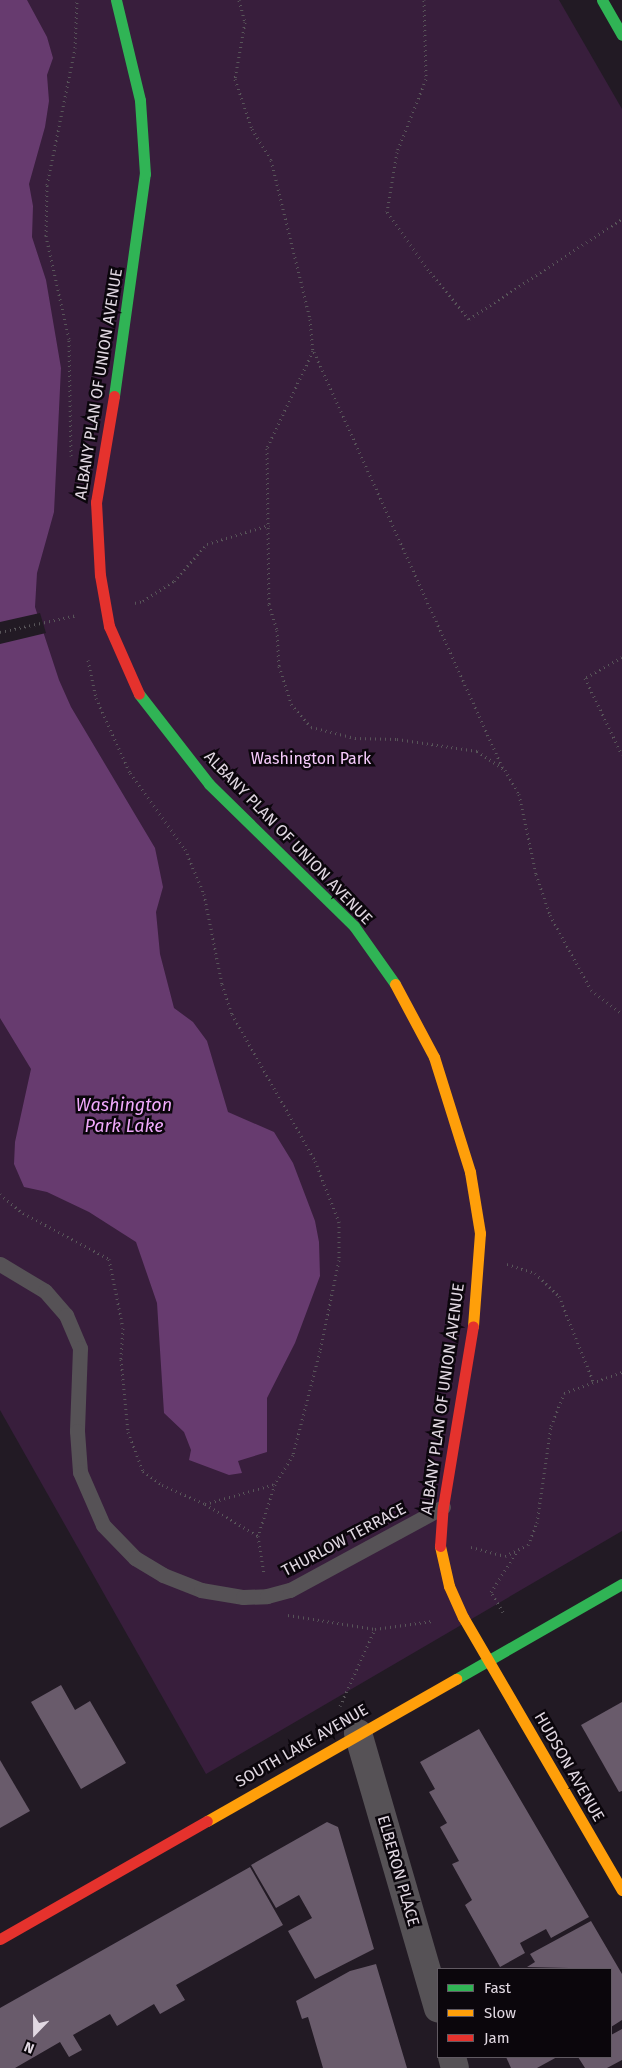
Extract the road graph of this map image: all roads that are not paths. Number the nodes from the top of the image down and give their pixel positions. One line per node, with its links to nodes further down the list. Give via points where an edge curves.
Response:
1 (116, 0): 5 (street, ALBANY PLAN OF UNION AVENUE, via 140,100 145,174 129,304 96,502 100,575 110,626 133,685 152,712 209,784 354,926 399,990 434,1057 470,1172 480,1233 474,1319)
2 (602, 0): 3 (street)
3 (622, 35)
4 (0, 1264): 5 (lane, THURLOW TERRACE, via 45,1291 66,1315 80,1348 77,1431 80,1472 103,1525 135,1558 163,1575 201,1590 243,1597 267,1596 290,1590)
5 (443, 1507): 7 (street, ALBANY PLAN OF UNION AVENUE, via 440,1550 449,1586)
6 (622, 1584): 7 (street, SOUTH LAKE AVENUE)
7 (488, 1660): 8 (street, SOUTH LAKE AVENUE); 9 (street, HUDSON AVENUE)
8 (358, 1733): 10 (street, SOUTH LAKE AVENUE); 11 (street, ELBERON PLACE)
9 (622, 1890)
10 (0, 1939)
11 (437, 2006)

